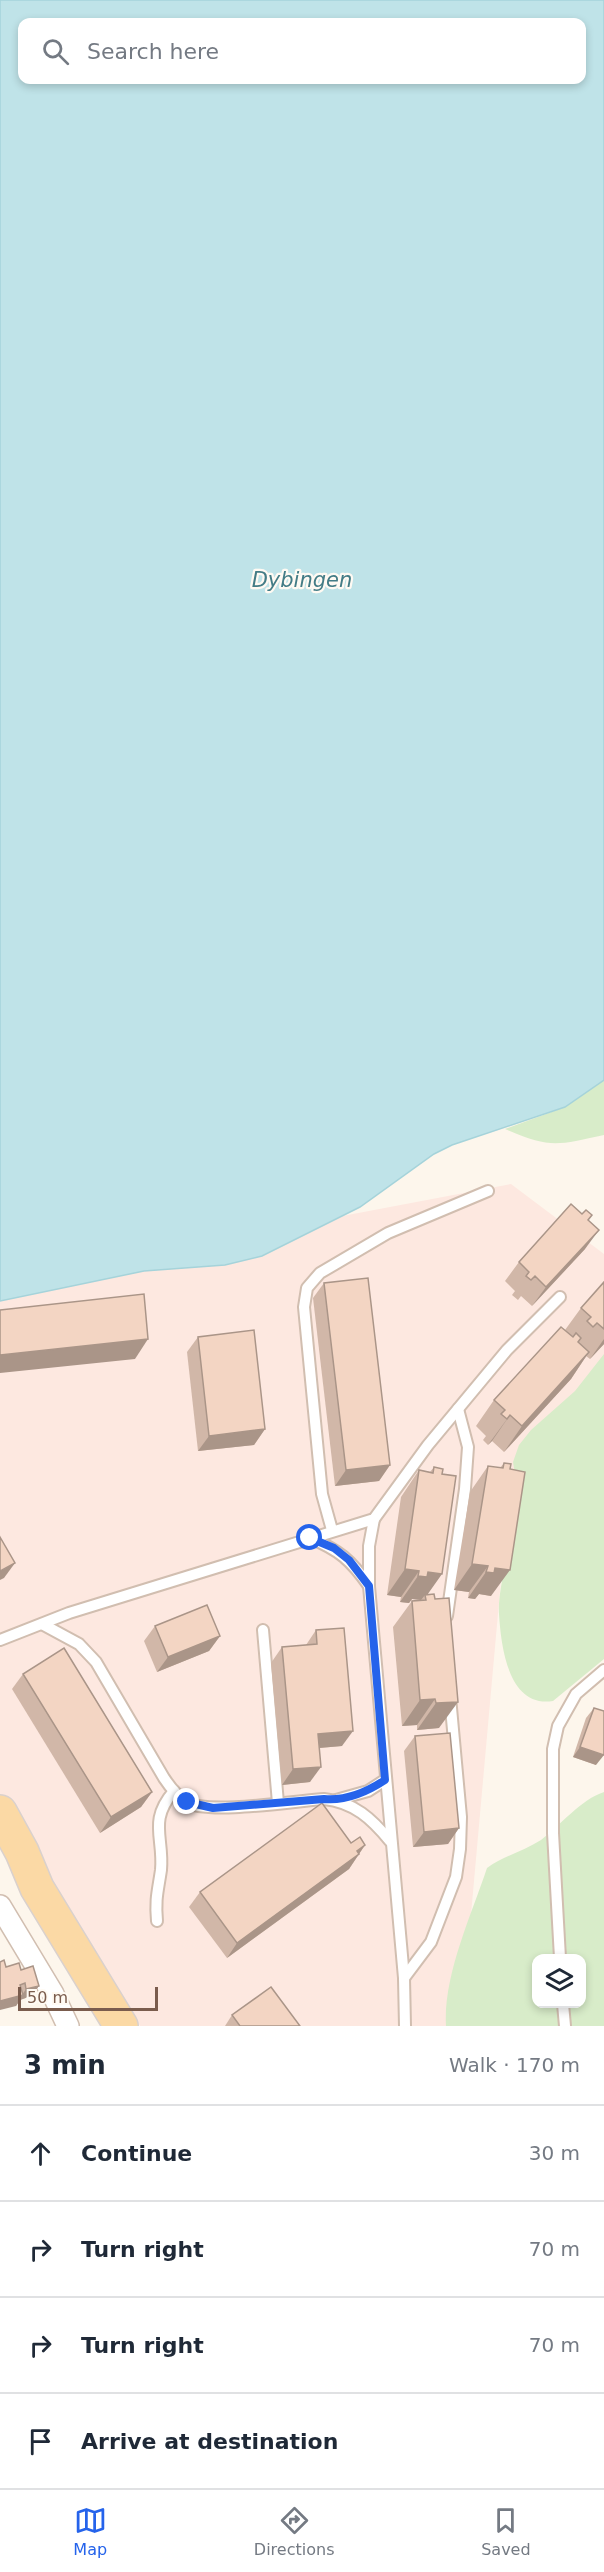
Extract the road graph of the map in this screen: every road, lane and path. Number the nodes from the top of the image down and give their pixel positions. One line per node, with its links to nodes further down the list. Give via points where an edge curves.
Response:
1 (488, 1191): 5 (lane, via 388,1233 320,1274 307,1288 304,1307 322,1494)
2 (560, 1297): 3 (lane, via 507,1350)
3 (458, 1409): 4 (lane); 9 (lane, via 468,1447)
4 (374, 1519): 5 (lane); 7 (lane)
5 (332, 1530): 6 (lane)
6 (310, 1538): 7 (lane, via 342,1554); 8 (lane)
7 (369, 1586): 14 (lane)
8 (42, 1624): 11 (lane); 15 (lane, via 79,1644 96,1662)
9 (446, 1624)
10 (262, 1630): 17 (lane)
11 (0, 1641)
12 (604, 1670): 24 (lane, via 576,1694 558,1726 553,1749)
13 (448, 1681): 25 (lane, via 461,1816 456,1877 431,1942)
14 (385, 1780): 16 (lane, via 368,1791); 19 (lane)
15 (174, 1791): 17 (lane, via 187,1802 213,1808); 23 (lane, via 162,1804 159,1818 161,1870 155,1903)
16 (335, 1800): 17 (lane); 19 (lane, via 364,1813)
17 (278, 1803)
18 (0, 1812): 21 (main road)
19 (390, 1841): 25 (lane)
20 (0, 1842): 21 (main road)
21 (37, 1888): 28 (main road)
22 (0, 1906): 27 (street)
23 (157, 1921)
24 (560, 1954)
25 (404, 1978): 29 (lane)
26 (563, 2008): 30 (lane)
27 (68, 2026)
28 (121, 2026)
29 (405, 2026)
30 (565, 2026)

